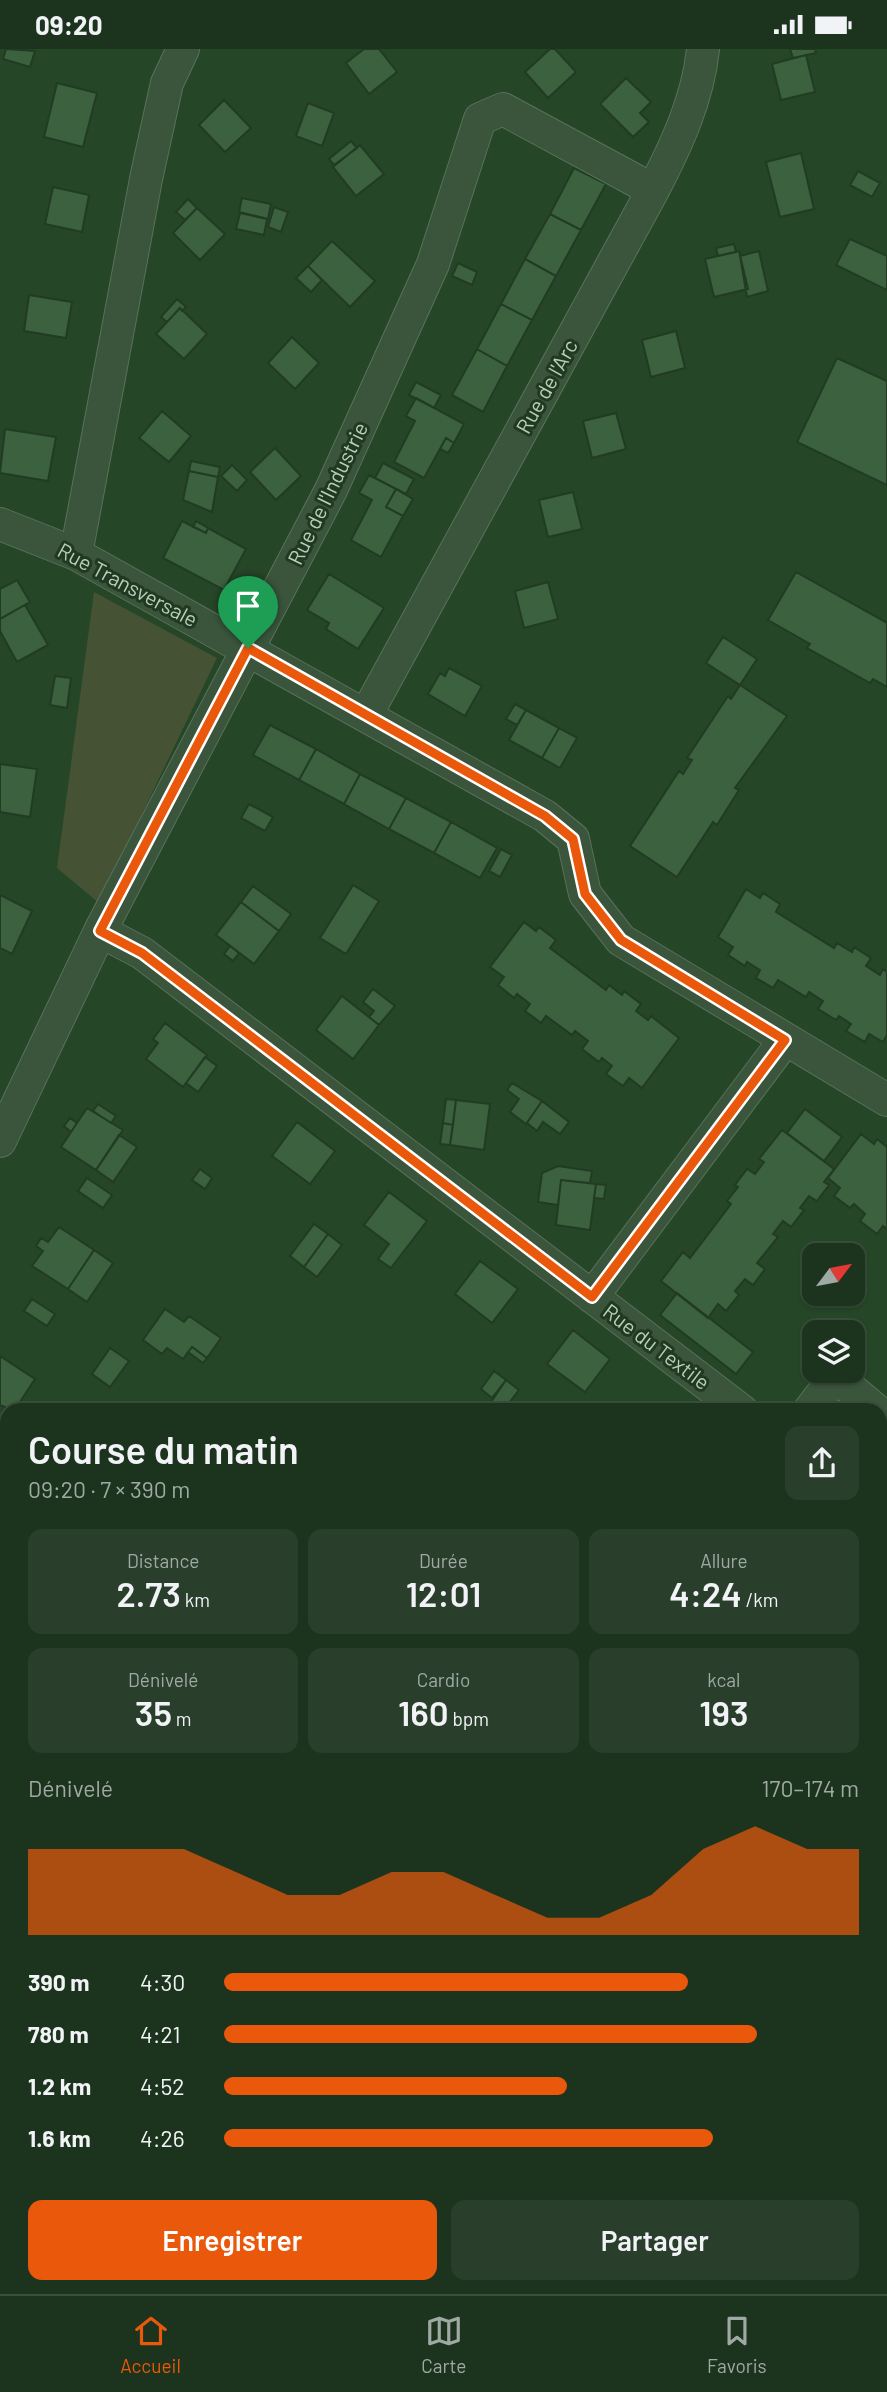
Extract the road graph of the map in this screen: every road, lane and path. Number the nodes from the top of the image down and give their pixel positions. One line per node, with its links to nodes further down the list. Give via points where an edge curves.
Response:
1 (183, 49): 5 (street, via 167,83 146,179)
2 (703, 49): 3 (street, Rue de l'Arc, via 701,71 677,143)
3 (653, 190): 6 (street, Rue de l'Industrie, via 503,109 480,119 433,264 331,490); 7 (street, Rue de l'Arc)
4 (0, 524): 5 (street, Rue Transversale)
5 (76, 554): 6 (street, Rue Transversale)
6 (248, 648): 7 (street, Rue Transversale); 8 (street, Rue de l'Industrie)
7 (366, 715): 9 (street, Rue Transversale, via 545,816 573,839 585,894 621,940)
8 (100, 931): 11 (street, Rue de l'Industrie); 12 (street, Rue du Textile, via 142,953)
9 (785, 1040): 10 (street, Rue Transversale); 12 (street)
10 (887, 1100)
11 (0, 1141)
12 (592, 1297): 13 (street, Rue du Textile)
13 (731, 1403)
14 (815, 1403): 15 (street, via 831,1383 845,1384)
15 (868, 1403)

